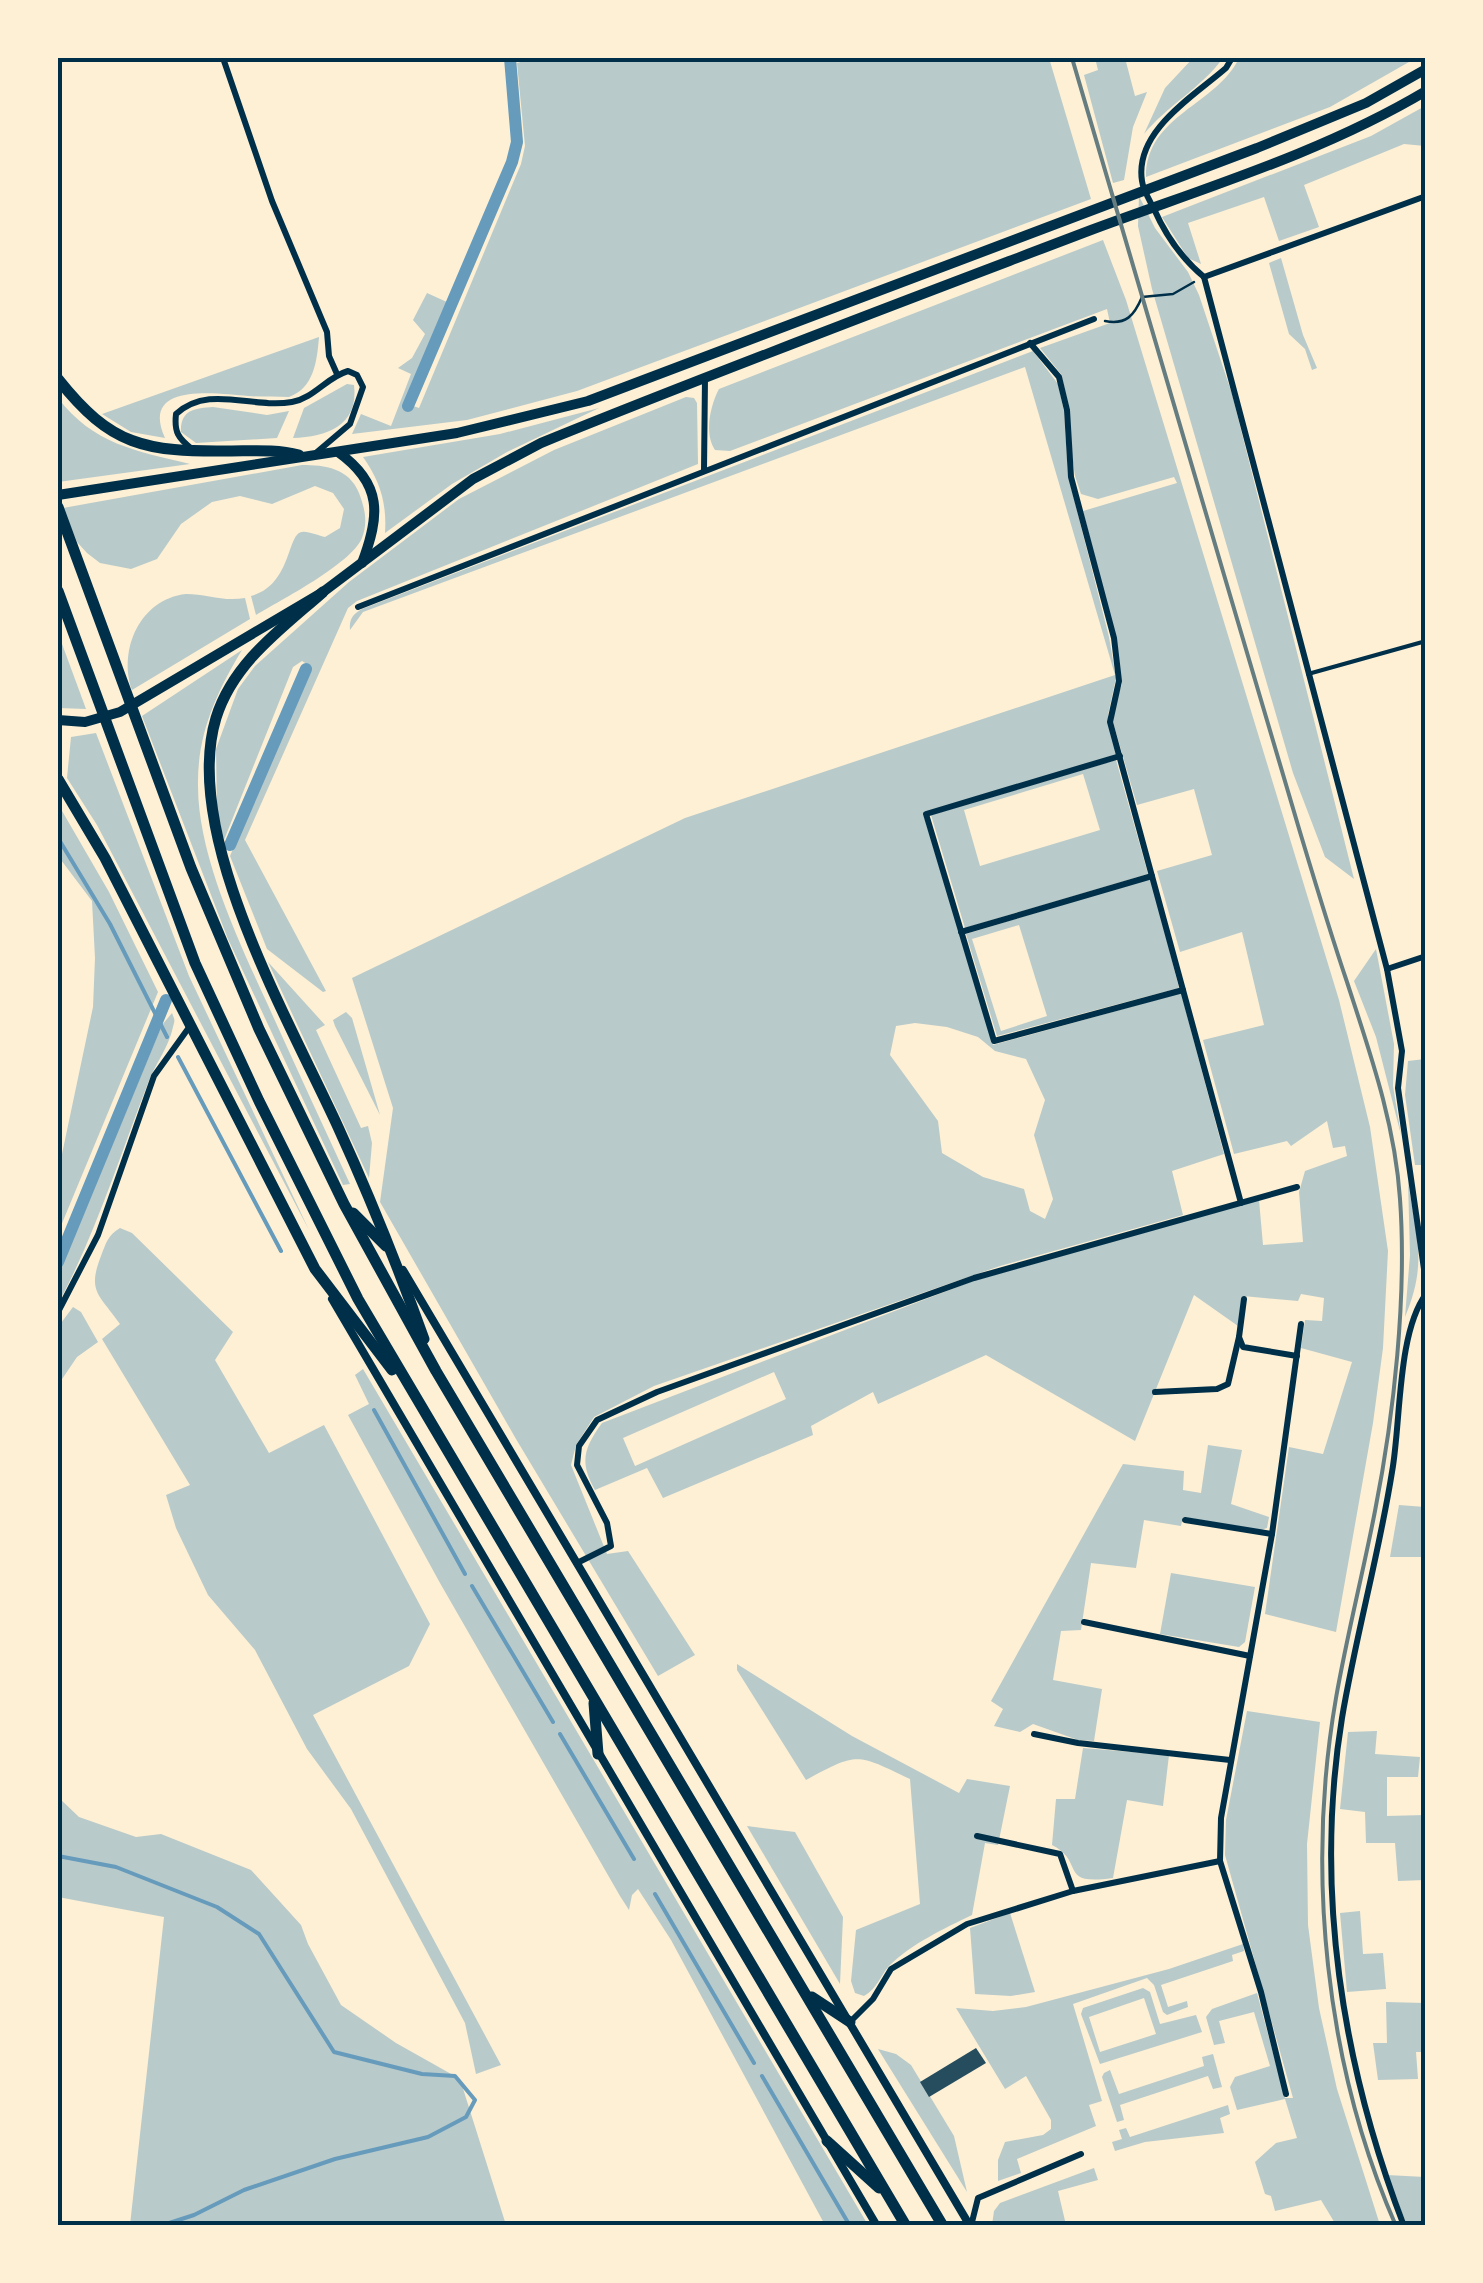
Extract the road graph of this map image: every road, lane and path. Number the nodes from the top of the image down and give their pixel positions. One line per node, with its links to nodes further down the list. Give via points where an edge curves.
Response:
1 (224, 58): 9 (street)
2 (1232, 58): 6 (street, via 1160,126 1144,152 1142,181 1161,225)
3 (1426, 68): 13 (main road, via 1366,103 588,401 457,433)
4 (1426, 90): 10 (main road, via 1288,158)
5 (1426, 196): 6 (street)
6 (1204, 276): 7 (path, via 1173,294 1142,297 1125,321); 24 (street)
7 (1094, 318): 8 (street)
8 (1030, 344): 16 (street); 26 (street, via 1059,377 1068,410 1071,477 1114,638 1119,681 1110,722)
9 (337, 374): 12 (street, via 293,402 190,401 176,414 174,428); 14 (street, via 353,372 363,387 350,424)
10 (705, 378): 16 (street); 19 (main road, via 541,443 473,479)
11 (58, 379): 12 (highway, via 111,433 138,444)
12 (193, 450): 15 (highway)
13 (338, 451): 14 (main road); 19 (main road, via 368,480 374,500 376,521)
14 (317, 452): 15 (main road)
15 (299, 455): 17 (main road)
16 (704, 470): 22 (street)
17 (58, 495)
18 (58, 507): 36 (highway, via 198,884)
19 (361, 564): 21 (main road)
20 (58, 591): 49 (highway, via 195,963 308,1202)
21 (322, 592): 25 (main road, via 120,712); 38 (highway, via 244,664 224,699 208,765 210,814 269,977)
22 (358, 607)
23 (1426, 641): 24 (lane)
24 (1308, 674): 31 (street)
25 (60, 721)
26 (1120, 756): 28 (street); 29 (street, via 926,814)
27 (58, 779): 33 (highway)
28 (1152, 876): 29 (street); 32 (street)
29 (961, 932): 32 (street, via 994,1042)
30 (1426, 956): 31 (street)
31 (1387, 969): 37 (street, via 1402,1052 1398,1088)
32 (1184, 990): 35 (street)
33 (190, 1026): 39 (highway); 43 (street, via 154,1076 98,1235)
34 (1296, 1187): 35 (street)
35 (1242, 1202): 52 (street, via 974,1278 657,1392 597,1420 579,1446 577,1466 607,1523 611,1546)
36 (344, 1204): 38 (highway); 47 (highway)
37 (1423, 1229): 40 (street)
38 (393, 1252): 47 (highway); 52 (street)
39 (315, 1269): 49 (highway); 57 (street)
40 (1426, 1283)
41 (1426, 1294): 72 (street, via 1409,1332 1392,1472 1342,1720 1332,1816 1343,2008 1360,2094)
42 (1244, 1300): 45 (street)
43 (58, 1312)
44 (1302, 1324): 46 (street)
45 (1239, 1337): 46 (street, via 1249,1350); 48 (street, via 1228,1384)
46 (1297, 1356): 51 (street)
47 (436, 1371): 62 (highway)
48 (1155, 1392)
49 (419, 1404): 55 (highway)
50 (1185, 1520): 51 (street)
51 (1272, 1534): 54 (street)
52 (577, 1563): 63 (street)
53 (1084, 1622): 54 (street)
54 (1250, 1656): 58 (street)
55 (594, 1699): 57 (highway); 67 (highway)
56 (1034, 1734): 58 (street)
57 (598, 1754): 65 (street)
58 (1230, 1760): 60 (street)
59 (977, 1836): 61 (street, via 1060,1854)
60 (1220, 1861): 61 (street); 64 (street)
61 (1073, 1892): 63 (street, via 967,1924 930,1944 891,1969)
62 (810, 1996): 63 (highway); 70 (highway)
63 (850, 2022): 71 (street)
64 (1286, 2094)
65 (827, 2141): 67 (highway); 68 (street)
66 (1081, 2154): 71 (street, via 978,2198)
67 (890, 2197): 69 (highway)
68 (877, 2226)
69 (906, 2226)
70 (944, 2226)
71 (970, 2226)
72 (1404, 2226)

